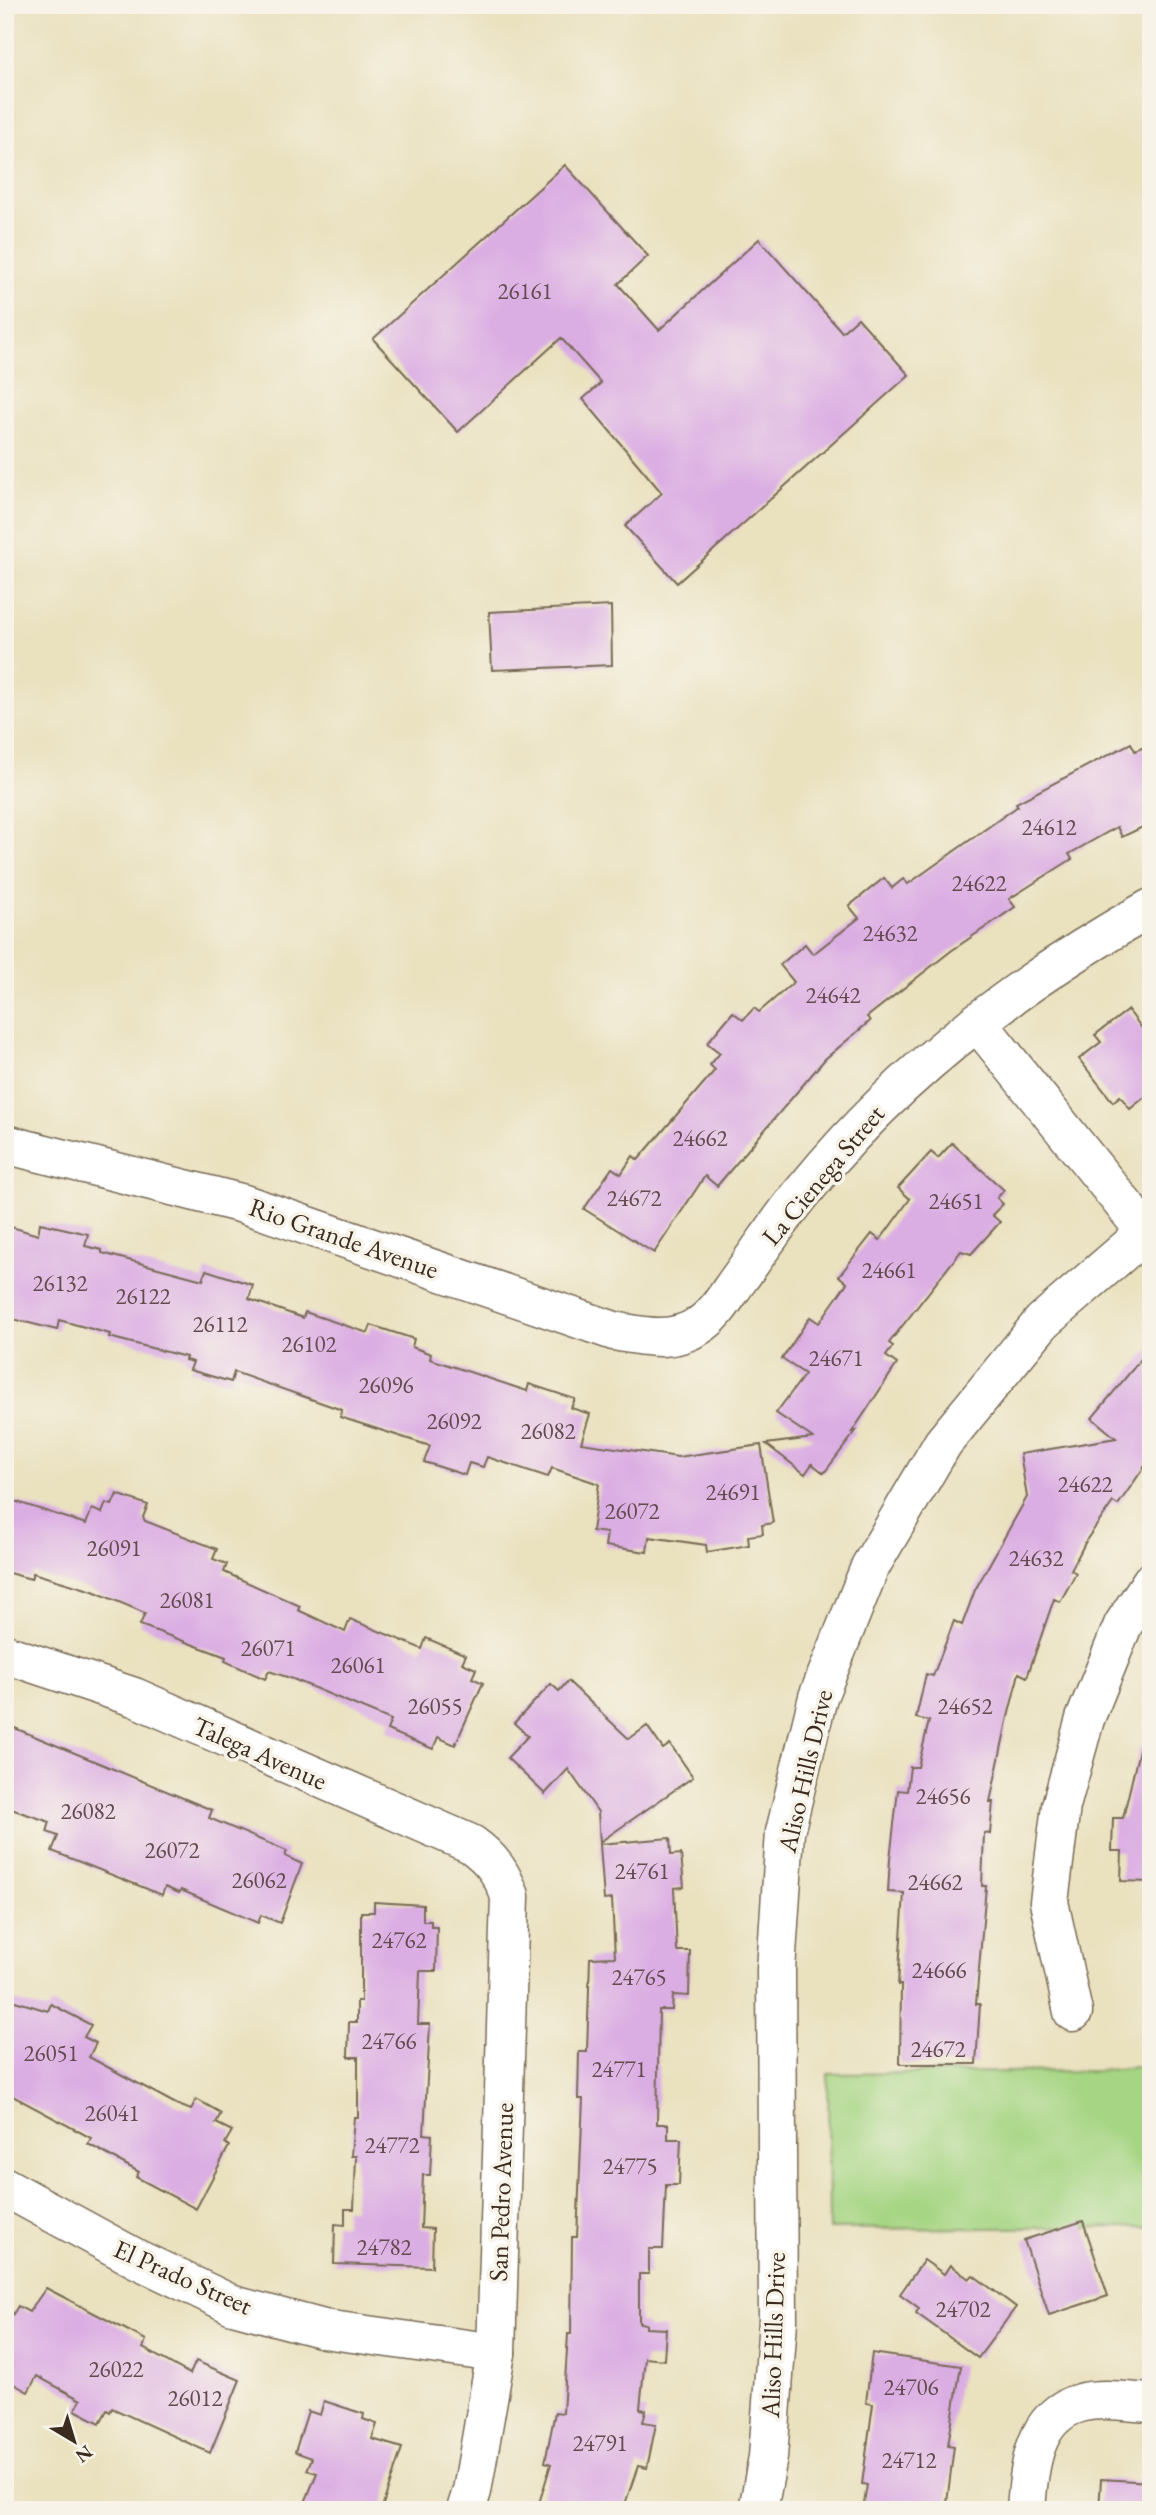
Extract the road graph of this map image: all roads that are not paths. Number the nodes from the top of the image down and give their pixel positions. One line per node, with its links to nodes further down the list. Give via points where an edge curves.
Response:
1 (1151, 908): 2 (street, La Cienega Street, via 1079,948)
2 (978, 1023): 4 (street); 5 (street, La Cienega Street, via 899,1086 807,1186 720,1304 703,1323)
3 (5, 1144): 5 (street, Rio Grande Avenue, via 244,1203 614,1331 646,1338)
4 (1148, 1230): 14 (street, Aliso Hills Drive, via 1042,1322 943,1443 870,1567 818,1698 785,1832 776,1970 778,2321 768,2457)
5 (678, 1337)
6 (1151, 1582): 9 (street, via 1123,1625 1084,1719 1061,1806 1049,1902)
7 (5, 1654): 8 (street, Talega Avenue, via 134,1696 471,1844)
8 (502, 1874): 11 (street, San Pedro Avenue, via 510,1896)
9 (1073, 2012)
10 (5, 2187): 11 (street, El Prado Street, via 233,2305 324,2329)
11 (496, 2353): 13 (street, San Pedro Avenue)
12 (1151, 2403): 15 (street, via 1081,2402 1055,2414 1037,2442)
13 (466, 2510)
14 (758, 2510)
15 (1026, 2510)

